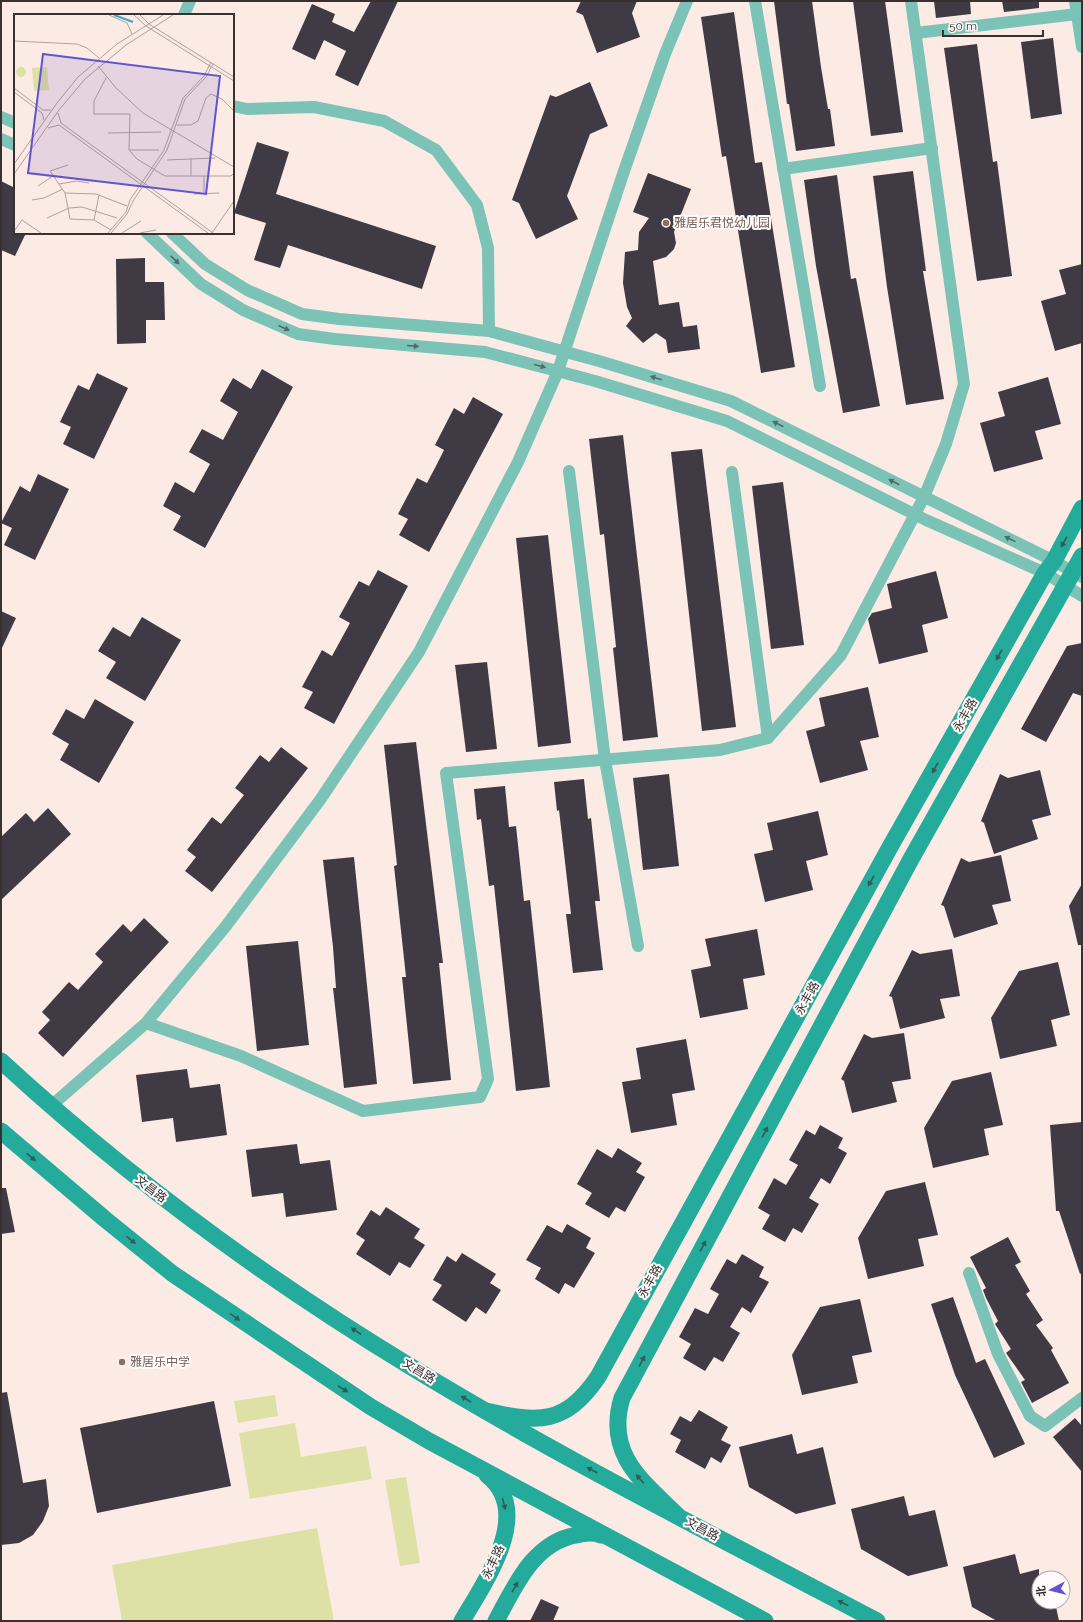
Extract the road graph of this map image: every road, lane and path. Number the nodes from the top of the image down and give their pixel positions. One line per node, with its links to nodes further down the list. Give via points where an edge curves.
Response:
1 (190, 1): 6 (street)
2 (687, 1): 20 (street, via 665,54 623,174)
3 (754, 1): 16 (street)
4 (911, 1): 8 (street)
5 (1075, 1): 7 (street)
6 (184, 14)
7 (1077, 14): 8 (street); 9 (street)
8 (916, 33): 15 (street)
9 (1082, 47)
10 (234, 106): 19 (street, via 247,109 314,106 384,121 436,150 478,205 488,248)
11 (1, 117): 12 (street)
12 (14, 123)
13 (1, 139): 14 (street)
14 (14, 145)
15 (932, 148): 16 (street); 25 (street, via 964,384 946,444)
16 (783, 169): 22 (street)
17 (148, 234): 21 (street, one-way to 21, via 201,284 243,310 298,334 485,352)
18 (173, 234): 19 (street, via 211,267 247,290 302,314)
19 (489, 331): 20 (street)
20 (565, 352): 21 (street); 25 (street, one-way to 20, via 731,401)
21 (558, 371): 27 (street, via 727,421); 35 (street, via 518,462 419,652 315,806 226,926)
22 (820, 386)
23 (569, 471): 33 (street)
24 (732, 472): 32 (street)
25 (924, 497): 27 (street); 29 (street, one-way to 25)
26 (1082, 508): 29 (street, 永丰路, one-way to 29)
27 (915, 515): 29 (street); 32 (street, via 841,655)
28 (1082, 556): 30 (street, 永丰路)
29 (1049, 567): 30 (street); 30 (street); 41 (street, 永丰路, one-way to 41, via 894,840 598,1377 579,1402 557,1415 528,1419)
30 (1073, 579): 31 (street); 43 (street, 永丰路, one-way to 30, via 644,1483 622,1453 616,1424 622,1398 911,859)
31 (1082, 596)
32 (768, 738): 33 (street, via 720,750)
33 (605, 760): 34 (street); 35 (street, via 446,773 488,1079 480,1097 363,1111 242,1056)
34 (638, 946)
35 (146, 1023): 37 (street)
36 (1, 1061): 37 (street, 文昌路)
37 (51, 1106): 41 (street, 文昌路, one-way to 37, via 406,1364 240,1255 175,1208)
38 (1, 1131): 42 (street, one-way to 42, via 172,1274 371,1407)
39 (969, 1273): 40 (street, via 998,1354 1030,1416 1045,1426)
40 (1082, 1398)
41 (486, 1411): 43 (street, 文昌路, one-way to 41)
42 (472, 1464): 44 (street); 45 (street, 永丰路, one-way to 45, via 499,1489 505,1504 507,1520 499,1552)
43 (678, 1516): 48 (street, 文昌路, one-way to 43)
44 (615, 1541): 46 (street, one-way to 44, via 518,1580 551,1543 583,1533 596,1533); 47 (street)
45 (462, 1621)
46 (496, 1621)
47 (764, 1621)
48 (878, 1621)

